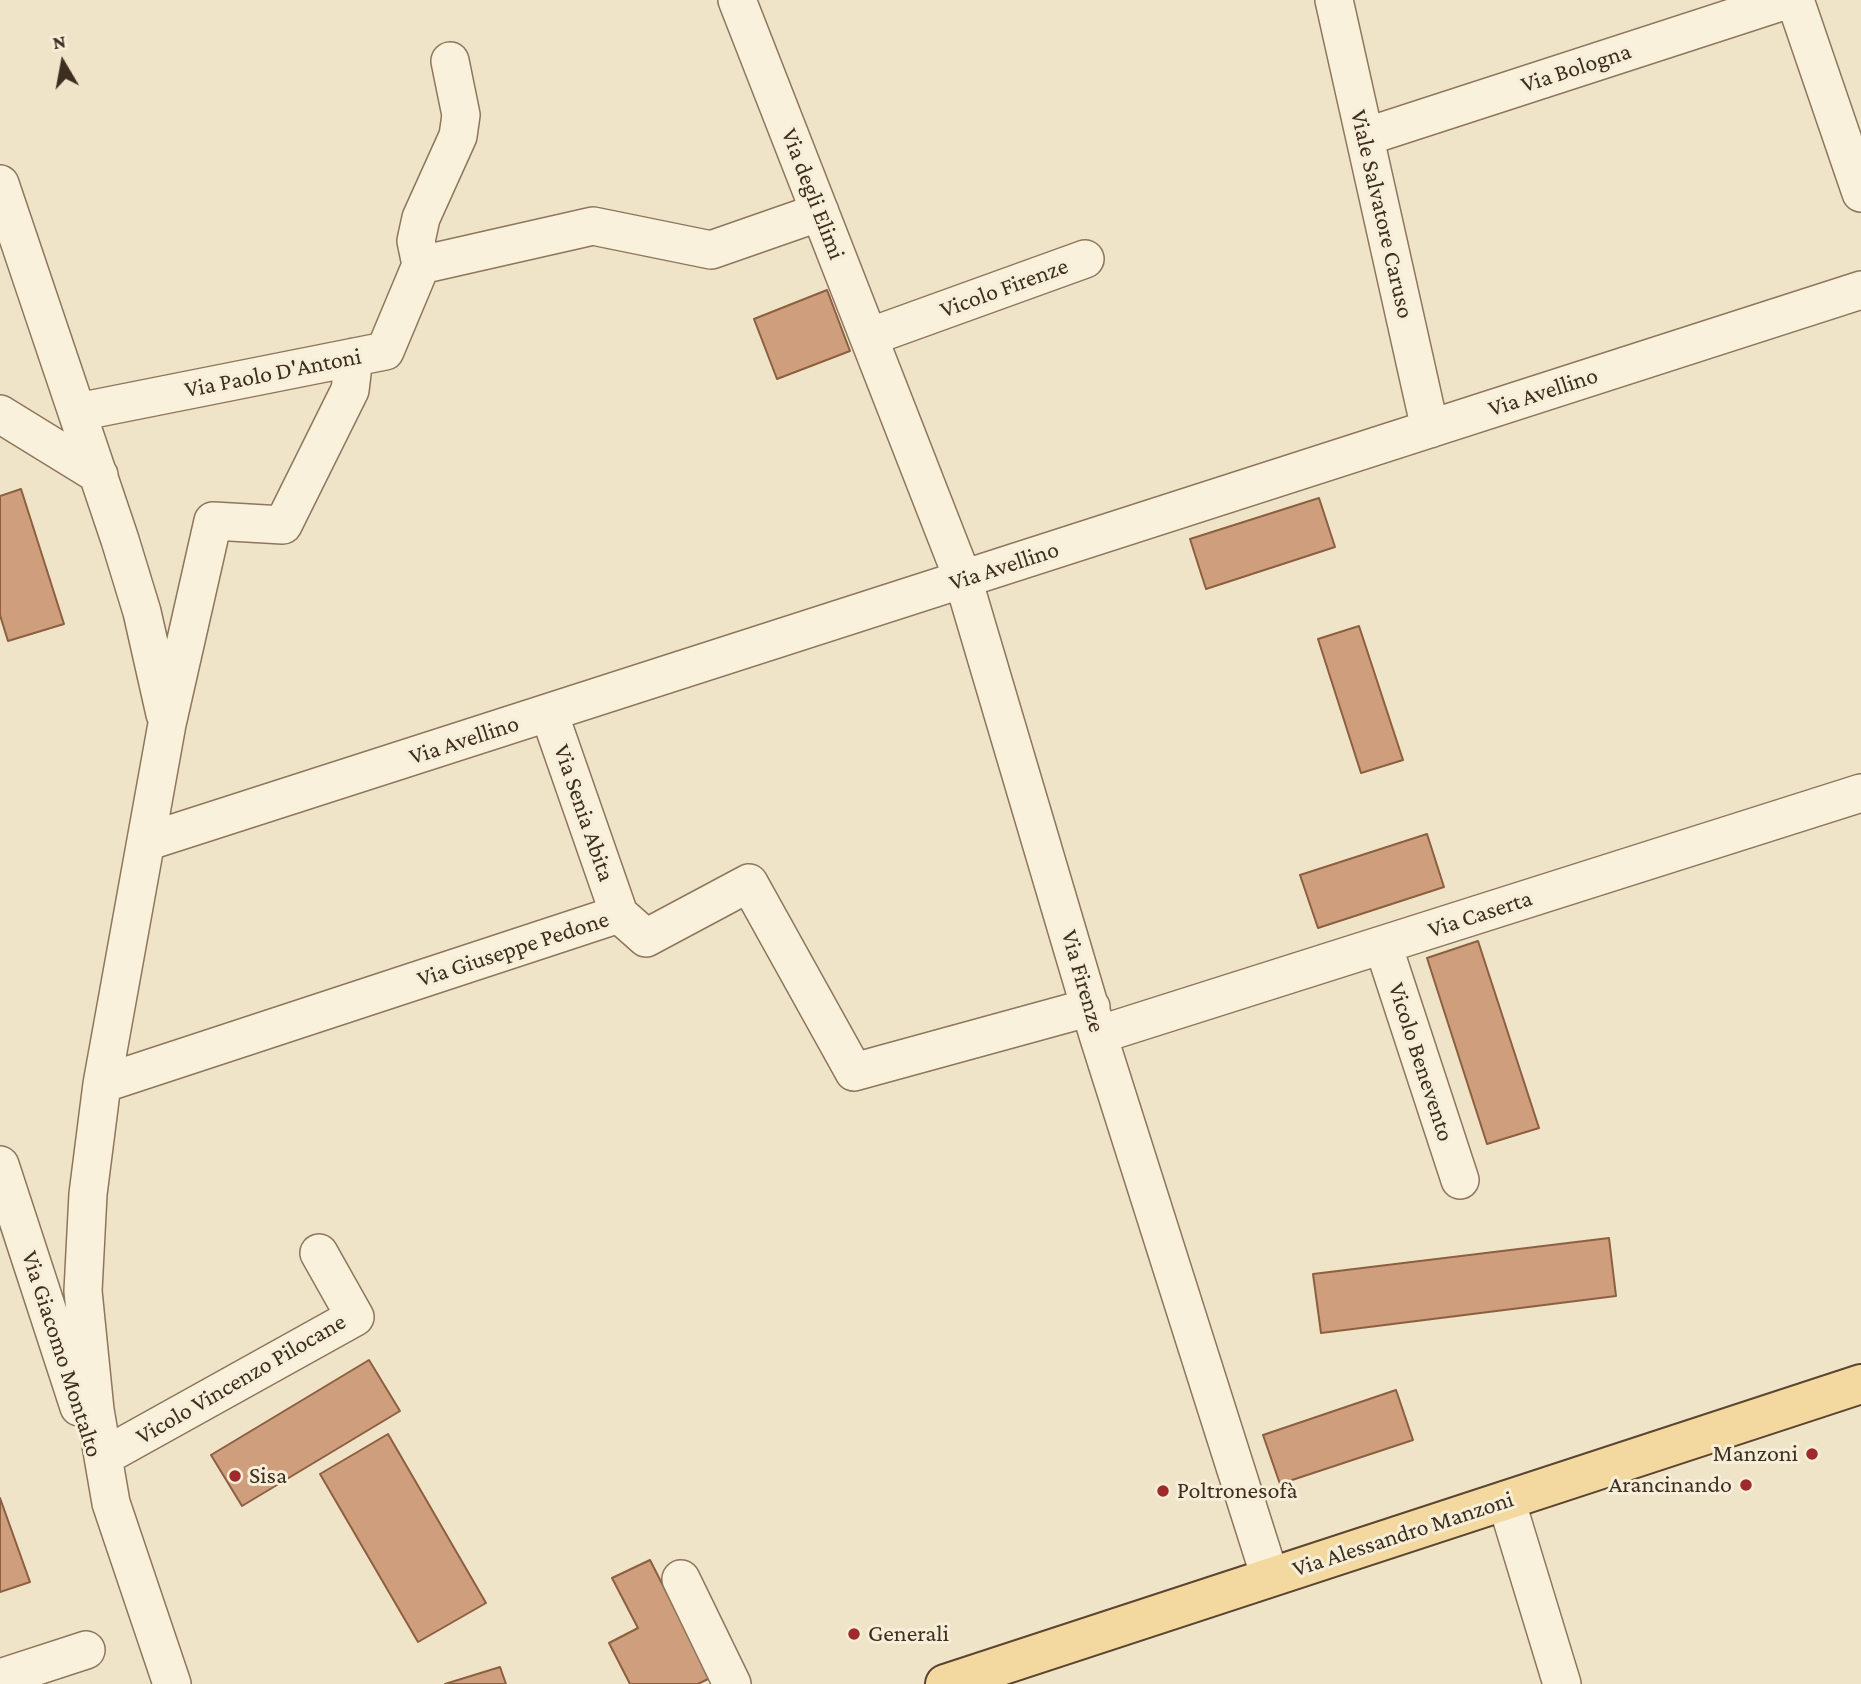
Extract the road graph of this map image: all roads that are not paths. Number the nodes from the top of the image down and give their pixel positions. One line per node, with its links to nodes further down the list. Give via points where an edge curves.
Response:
1 (737, 0): 9 (street, Via degli Elimi)
2 (1334, 0): 6 (street, Viale Salvatore Caruso)
3 (1787, 0): 6 (street, Via Bologna)
4 (1795, 0): 8 (street)
5 (450, 61): 11 (street, via 461,115 458,136 421,218 416,241)
6 (1365, 137): 18 (street, Viale Salvatore Caruso)
7 (0, 184): 16 (street)
8 (1861, 193)
9 (820, 212): 11 (street, via 712,250 593,226); 13 (street, Via degli Elimi)
10 (1085, 259): 13 (street, Vicolo Firenze)
11 (421, 265): 14 (street, Via Paolo D'Antoni, via 384,351)
12 (1861, 290): 18 (street, Via Avellino)
13 (869, 337): 15 (street, Via degli Elimi)
14 (354, 357): 16 (street, Via Paolo D'Antoni); 22 (street, via 350,390 283,525 213,521)
15 (889, 387): 20 (street, Via Firenze)
16 (78, 412): 19 (street)
17 (0, 414): 19 (street)
18 (1430, 429): 20 (street, Via Avellino)
19 (99, 475): 22 (street, via 142,612)
20 (963, 579): 21 (street, Via Avellino); 27 (street, Via Firenze)
21 (549, 713): 24 (street, Via Avellino); 25 (street, Via Senia Abita)
22 (167, 724): 24 (street)
23 (1861, 793): 26 (street, Via Caserta)
24 (146, 842): 28 (street)
25 (619, 914): 27 (street, Via Giuseppe Pedone, via 646,938 748,883 854,1072); 28 (street, Via Giuseppe Pedone)
26 (1382, 945): 27 (street, Via Caserta); 30 (street, Vicolo Benevento)
27 (1095, 1021): 36 (street, Via Firenze)
28 (102, 1084): 33 (street, via 88,1194 83,1292)
29 (0, 1165): 35 (street, Via Giacomo Montalto)
30 (1460, 1180)
31 (319, 1253): 33 (street, Vicolo Vincenzo Pilocane, via 355,1317)
32 (1861, 1384): 34 (main road, Via Alessandro Manzoni)
33 (103, 1457): 35 (street)
34 (1506, 1500): 36 (main road, Via Alessandro Manzoni); 43 (street)
35 (111, 1503): 40 (street)
36 (1270, 1577): 42 (main road, Via Alessandro Manzoni)
37 (681, 1579): 41 (street)
38 (86, 1650): 39 (street)
39 (0, 1678)
40 (172, 1684)
41 (732, 1684)
42 (945, 1684)
43 (1562, 1684)

